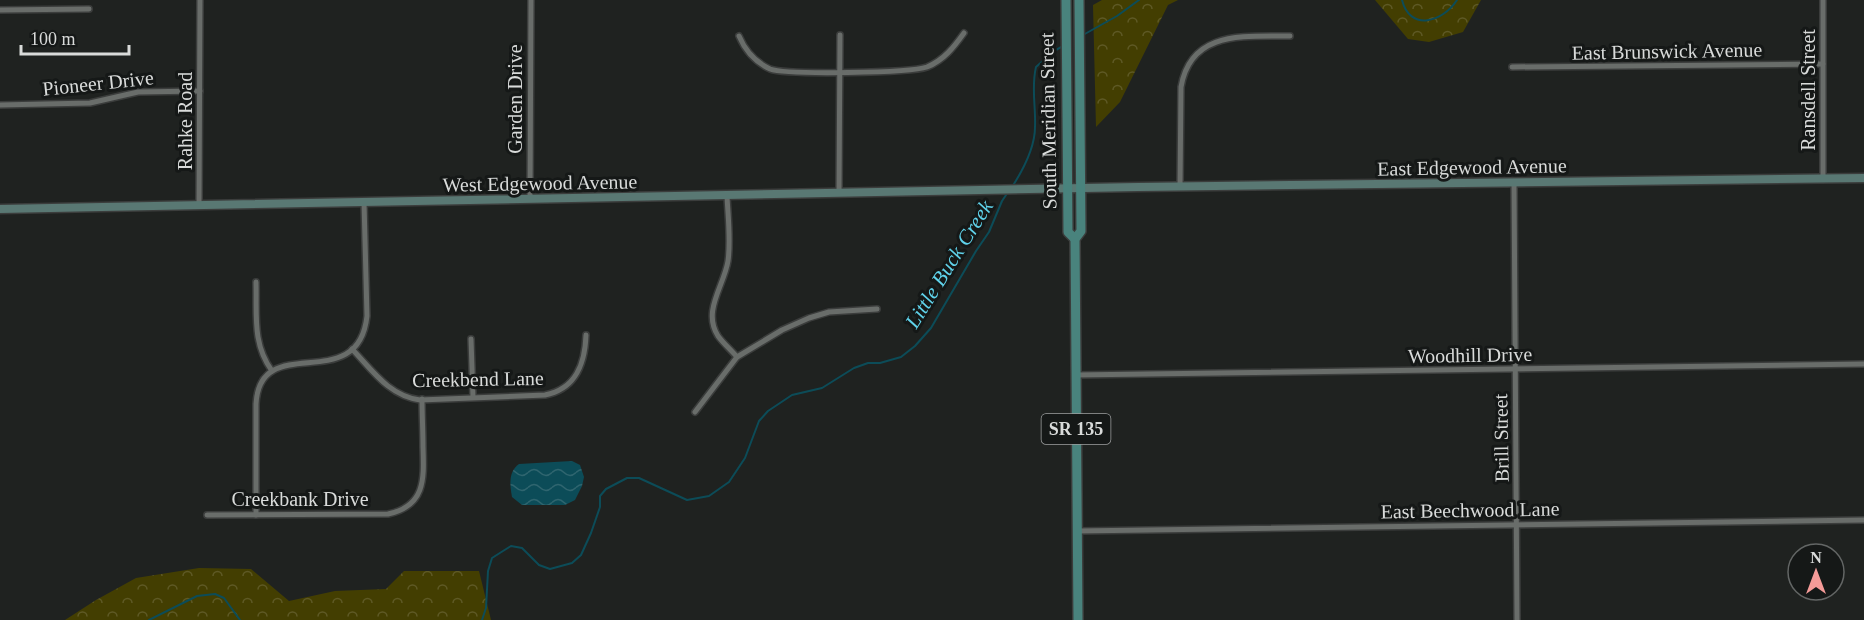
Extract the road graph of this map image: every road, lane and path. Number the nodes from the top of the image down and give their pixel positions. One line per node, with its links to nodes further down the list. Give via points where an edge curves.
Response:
1 (200, 0): 15 (street, Rahke Road)
2 (531, 0): 25 (street, Garden Drive)
3 (1066, 0): 21 (main road, South Meridian Street / SR 135)
4 (1079, 0): 22 (main road, South Meridian Street / SR 135)
5 (1823, 0): 12 (street, Ransdell Street)
6 (89, 9): 7 (street)
7 (0, 10)
8 (964, 33): 14 (street, via 944,57 924,68)
9 (840, 35): 14 (street)
10 (739, 36): 14 (street, via 751,55 776,71)
11 (1290, 36): 20 (street, via 1225,38 1204,48 1190,62 1180,90)
12 (1823, 64): 13 (street, East Brunswick Avenue); 18 (street, Ransdell Street)
13 (1512, 67)
14 (840, 72): 23 (street)
15 (200, 91): 16 (street, Pioneer Drive, via 138,92 90,103); 27 (street, Rahke Road)
16 (0, 105)
17 (1864, 178): 18 (main road, East Edgewood Avenue)
18 (1823, 179): 19 (main road, East Edgewood Avenue)
19 (1514, 183): 20 (main road, East Edgewood Avenue); 37 (street, Brill Street)
20 (1180, 187): 22 (main road, East Edgewood Avenue)
21 (1067, 189): 22 (main road, West Edgewood Avenue); 23 (main road, West Edgewood Avenue); 29 (main road, South Meridian Street / SR 135, via 1068,232)
22 (1081, 189): 29 (main road, South Meridian Street / SR 135, via 1081,231)
23 (840, 193): 24 (main road, West Edgewood Avenue)
24 (728, 196): 25 (main road, West Edgewood Avenue); 35 (street, via 728,257 712,316 718,335)
25 (530, 199): 26 (main road, West Edgewood Avenue)
26 (364, 202): 27 (main road, West Edgewood Avenue); 34 (street, via 367,316)
27 (199, 206): 28 (main road, West Edgewood Avenue)
28 (0, 208)
29 (1075, 239): 39 (main road, South Meridian Street / SR 135)
30 (256, 282): 38 (street, via 258,346)
31 (877, 309): 35 (street, via 842,310 808,318)
32 (586, 335): 40 (street, Creekbend Lane, via 581,368 558,391 545,395)
33 (471, 339): 40 (street)
34 (352, 349): 38 (street, via 328,362 291,363); 41 (street, Creekbend Lane, via 390,388 409,398)
35 (736, 357): 42 (street)
36 (1864, 364): 37 (street, Woodhill Drive)
37 (1515, 369): 39 (street, Woodhill Drive); 46 (street, Brill Street)
38 (272, 371): 43 (street, via 259,387 256,401)
39 (1075, 375): 47 (main road, South Meridian Street / SR 135)
40 (473, 397): 41 (street, Creekbend Lane)
41 (422, 399): 43 (street, Creekbank Drive, via 423,482 415,500 401,511)
42 (695, 412)
43 (256, 514): 44 (street, Creekbank Drive)
44 (207, 515)
45 (1864, 520): 46 (street, East Beechwood Lane)
46 (1516, 525): 47 (street, East Beechwood Lane); 49 (street, Brill Street)
47 (1077, 531): 48 (main road, South Meridian Street / SR 135)
48 (1078, 620)
49 (1517, 620)

